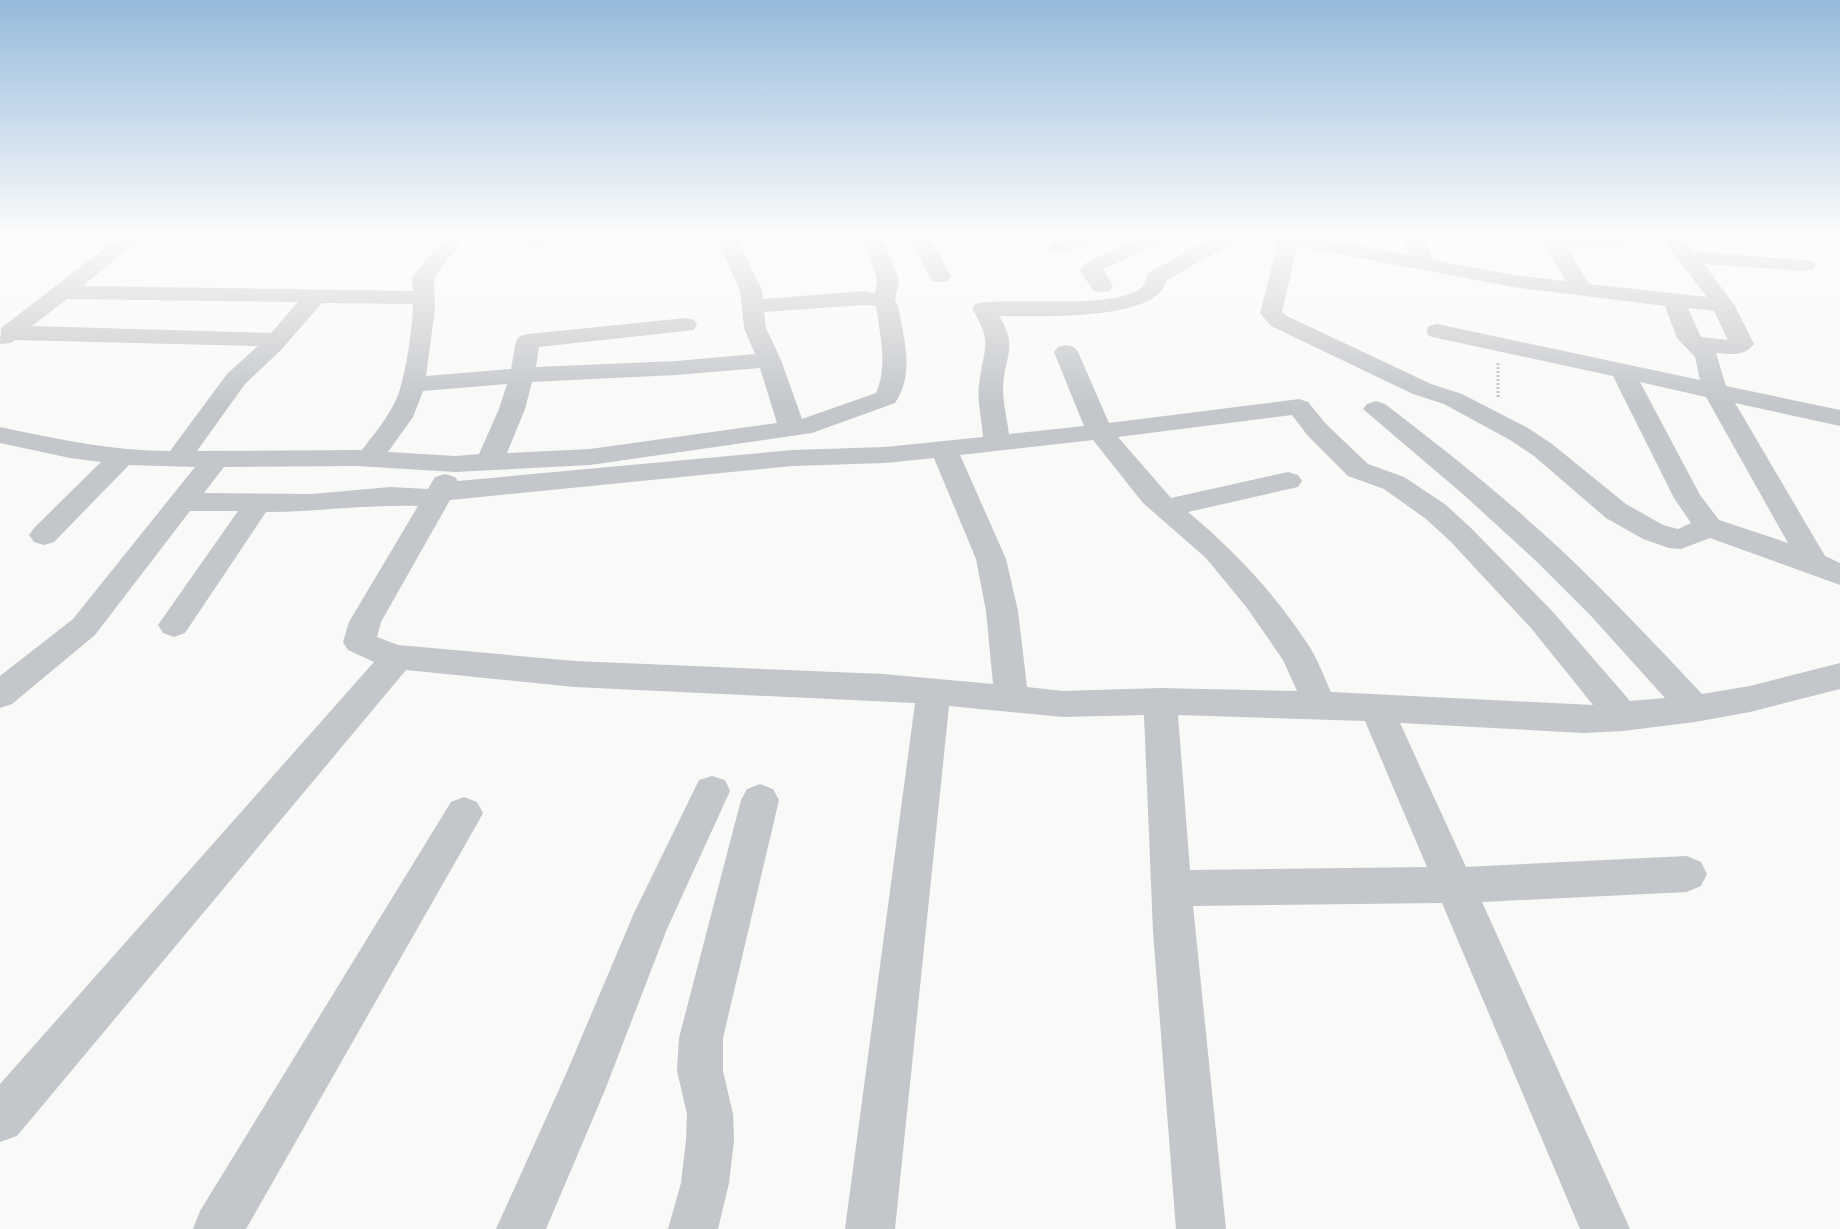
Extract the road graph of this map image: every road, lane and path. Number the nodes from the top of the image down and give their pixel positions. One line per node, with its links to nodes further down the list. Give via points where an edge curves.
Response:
1 (62, 292): 18 (street)
2 (170, 292): 10 (street)
3 (424, 292): 11 (street)
4 (751, 292): 14 (street)
5 (886, 292): 13 (street)
6 (1148, 292): 34 (street, via 1138,300 1106,306 983,309 994,326 999,345 991,387)
7 (1273, 292): 47 (street, via 1271,314 1279,321 1453,399 1518,434 1616,511 1653,532 1681,539)
8 (1610, 292): 12 (street)
9 (1714, 292): 15 (street)
10 (315, 297): 11 (street); 19 (street)
11 (424, 298): 26 (street)
12 (1674, 300): 15 (street); 20 (street, via 1686,333)
13 (884, 301): 14 (street, via 857,299); 31 (street, via 894,353 894,373 886,398)
14 (753, 306): 23 (street, via 755,328)
15 (1724, 306): 20 (street, via 1742,344 1735,348)
16 (686, 324): 25 (street, via 528,341)
17 (1437, 331): 21 (street)
18 (4, 337): 19 (street, via 151,334)
19 (277, 340): 39 (street, via 236,379)
20 (1694, 343): 27 (street, via 1706,355)
21 (1498, 344): 24 (street); 28 (path, via 1499,399)
22 (1066, 352): 32 (street)
23 (769, 360): 25 (street); 31 (street)
24 (1622, 371): 27 (street); 47 (street, via 1688,498)
25 (522, 375): 26 (street); 40 (street)
26 (412, 385): 37 (street, via 400,417)
27 (1714, 390): 30 (street); 49 (street)
28 (1488, 397)
29 (1376, 409): 60 (street, via 1441,460 1571,576)
30 (1840, 418)
31 (792, 429): 40 (street, via 590,457)
32 (1100, 432): 34 (street); 46 (street); 61 (street, via 1299,407 1358,470 1394,483 1461,535 1542,620)
33 (0, 435): 36 (street)
34 (997, 443): 35 (street)
35 (944, 449): 43 (street, via 760,461); 56 (street, via 991,559 1001,603)
36 (122, 457): 39 (street); 48 (street)
37 (370, 458): 38 (street); 41 (street)
38 (216, 459): 39 (street); 44 (street)
39 (177, 460)
40 (489, 463): 41 (street)
41 (456, 464): 43 (street)
42 (1288, 481): 46 (street)
43 (438, 495): 45 (street); 52 (street, via 365,622 359,642)
44 (182, 502): 45 (street); 55 (street, via 84,627)
45 (258, 503): 51 (street)
46 (1165, 508): 58 (street, via 1216,551 1258,600 1296,655)
47 (1709, 527): 49 (street)
48 (44, 536)
49 (1814, 562): 50 (street)
50 (1840, 575)
51 (174, 625)
52 (398, 657): 54 (street, via 575,674); 68 (street)
53 (1840, 676): 60 (street)
54 (934, 692): 56 (street); 72 (street)
55 (0, 695)
56 (1011, 700): 57 (street)
57 (1160, 702): 58 (street); 67 (street)
58 (1320, 705): 59 (street)
59 (1376, 707): 61 (street, via 1554,719); 66 (street)
60 (1695, 709): 61 (street)
61 (1623, 717)
62 (712, 791): 70 (street, via 648,926)
63 (760, 800): 71 (street, via 701,1038 700,1071 710,1114 710,1140 705,1183)
64 (464, 813): 69 (street)
65 (1687, 874): 66 (street)
66 (1454, 885): 67 (street); 74 (street)
67 (1171, 888): 73 (street)
68 (0, 1119)
69 (218, 1229)
70 (521, 1229)
71 (693, 1229)
72 (870, 1229)
73 (1202, 1229)
74 (1605, 1229)

